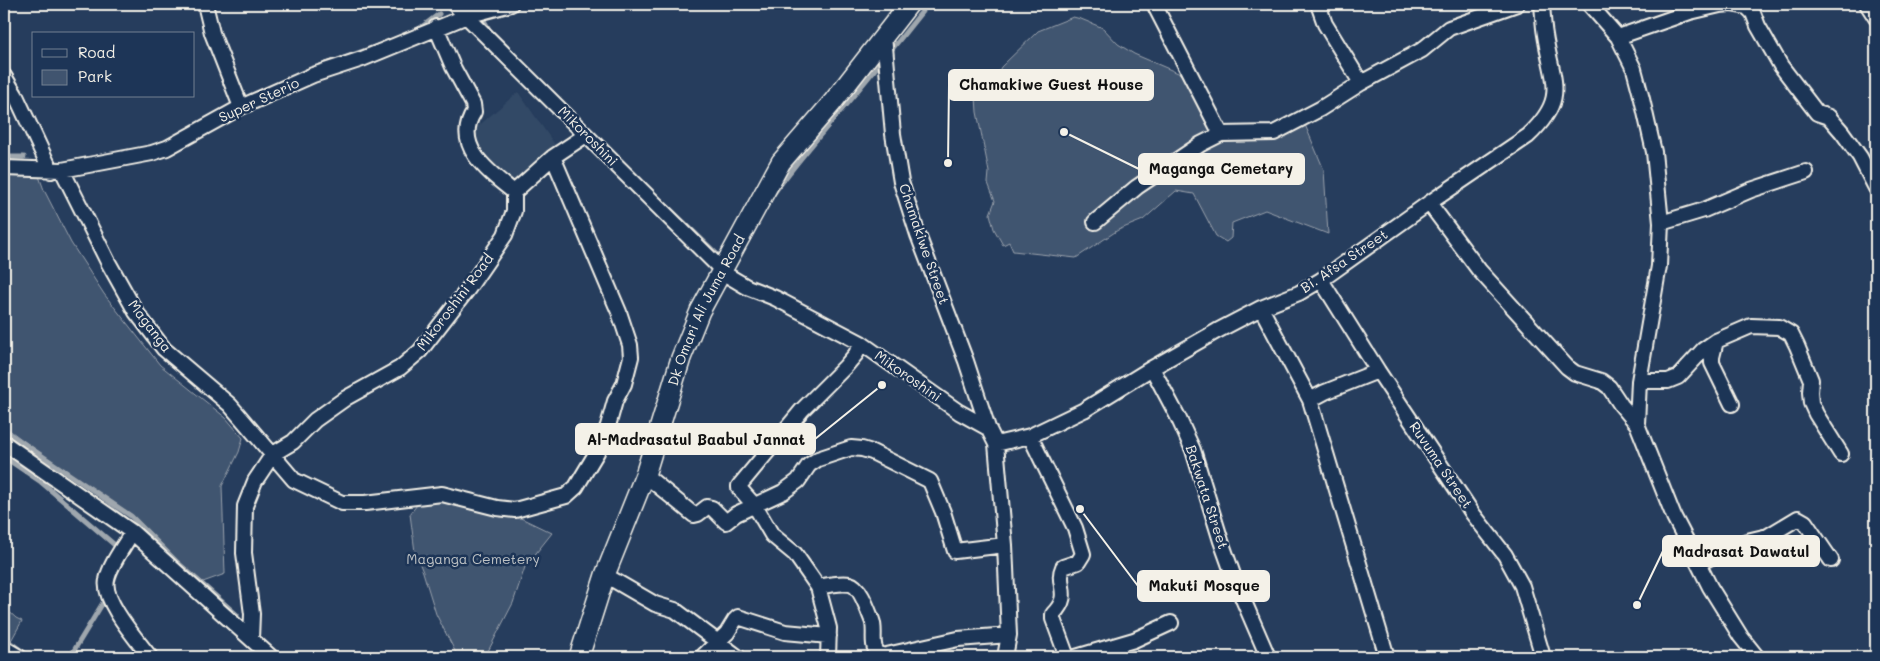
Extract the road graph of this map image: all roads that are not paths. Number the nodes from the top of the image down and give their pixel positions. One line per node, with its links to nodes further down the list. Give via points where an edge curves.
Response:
1 (205, 4): 18 (street, via 212,33)
2 (454, 4): 11 (street, Mikoroshini)
3 (511, 4): 11 (street, Super Sterio)
4 (909, 4): 14 (street, Dk Omari Ali Juma Road)
5 (1318, 4): 17 (street, via 1325,24)
6 (1517, 4): 17 (street, via 1449,28 1422,50)
7 (1542, 4): 27 (street, Bi. Afsa Street, via 1544,34 1556,90 1550,109 1542,123 1528,136)
8 (1589, 4): 15 (street)
9 (1867, 4): 12 (street)
10 (1156, 8): 19 (street)
11 (467, 16): 13 (street, Super Sterio); 20 (street, Mikoroshini)
12 (1876, 18)
13 (436, 28): 18 (street, Super Sterio, via 362,59 313,74); 26 (street, via 473,104 474,112 467,134 469,148 491,174)
14 (884, 36): 30 (street, Dk Omari Ali Juma Road, via 781,162); 41 (street, Chamakiwe Street, via 901,182)
15 (1618, 37): 25 (street, via 1710,7 1731,4 1747,7 1780,66 1817,113 1830,117 1842,132 1860,156); 29 (street, via 1634,69 1642,99 1654,152)
16 (4, 76): 23 (street, Maganga)
17 (1361, 83): 19 (street, via 1320,109 1274,132)
18 (241, 107): 23 (street, Super Sterio, via 160,151)
19 (1222, 134): 28 (street, via 1179,158)
20 (586, 135): 21 (street); 30 (street, Mikoroshini)
21 (553, 157): 26 (street); 45 (street, Maganga, via 630,345 629,368 624,384 601,443 576,487 566,496 515,510 442,494 342,503 294,480)
22 (4, 168): 23 (street, Super Sterio)
23 (56, 171): 45 (street, Maganga, via 136,312 164,349 230,405)
24 (1806, 172): 29 (street)
25 (1876, 188)
26 (514, 192): 45 (street, Mikoroshini Road, via 514,211 505,235 420,351 400,368 314,420 293,442)
27 (1429, 203): 31 (street, Bi. Afsa Street); 40 (street, via 1479,270 1566,367 1605,384)
28 (1095, 222)
29 (1661, 223): 37 (street, via 1659,266)
30 (721, 270): 34 (street, Mikoroshini, via 747,287); 47 (street, Dk Omari Ali Juma Road, via 681,358)
31 (1321, 280): 32 (street, Bi. Afsa Street); 36 (street, Ruvuma Street)
32 (1261, 308): 35 (street, Bi. Afsa Street); 38 (street)
33 (1716, 341): 37 (street, via 1702,350 1678,377 1668,381); 39 (street, via 1712,363); 46 (street, via 1751,326 1779,326 1790,334 1811,380 1814,408)
34 (860, 342): 41 (street, Mikoroshini, via 959,412); 48 (street, via 856,354 845,367 802,410 740,483 739,488)
35 (1152, 368): 42 (street, Bi. Afsa Street, via 1084,410); 73 (street, Bakwata Street, via 1192,450 1221,541)
36 (1378, 371): 38 (street); 75 (street, Ruvuma Street, via 1505,555 1522,586)
37 (1639, 381): 40 (street)
38 (1310, 400): 74 (street)
39 (1732, 404)
40 (1637, 424): 52 (street, via 1674,517)
41 (988, 428): 44 (street, Chamakiwe Street)
42 (1030, 436): 44 (street, Bi. Afsa Street); 71 (street, via 1075,528 1083,554 1078,562 1063,567 1061,571 1063,601 1053,614)
43 (4, 444): 49 (street)
44 (996, 444): 50 (street)
45 (273, 454): 58 (street, via 255,482 245,506 244,553 252,614)
46 (1841, 454)
47 (645, 475): 48 (street, via 694,515 707,507 712,508 726,522); 53 (street, Dk Omari Ali Juma Road)
48 (755, 506): 50 (street, via 798,481 809,465 818,459 862,448 930,481 955,551); 54 (street, via 772,534 795,554)
49 (132, 532): 58 (street); 64 (street, via 106,581 108,593 121,617)
50 (1006, 545): 56 (street)
51 (1831, 560): 52 (street, via 1805,522 1798,518 1768,536 1748,541)
52 (1698, 563): 76 (street, via 1741,637)
53 (605, 575): 59 (street, via 655,604 674,610); 66 (street, Dk Omari Ali Juma Road)
54 (818, 586): 57 (street); 62 (street, via 850,584 858,588 872,620 877,653 882,656)
55 (1171, 624): 61 (street)
56 (1009, 635): 62 (street, via 958,639); 70 (street)
57 (829, 636): 59 (street, via 785,632 738,617); 69 (street)
58 (251, 639): 65 (street)
59 (718, 642): 67 (street); 68 (street)
60 (4, 648): 63 (street)
61 (1100, 653): 72 (street)
62 (903, 655)
63 (19, 657)
64 (150, 657)
65 (271, 657)
66 (578, 657)
67 (702, 657)
68 (738, 657)
69 (828, 657)
70 (1005, 657)
71 (1067, 657)
72 (1076, 657)
73 (1268, 657)
74 (1387, 657)
75 (1543, 657)
76 (1758, 657)

